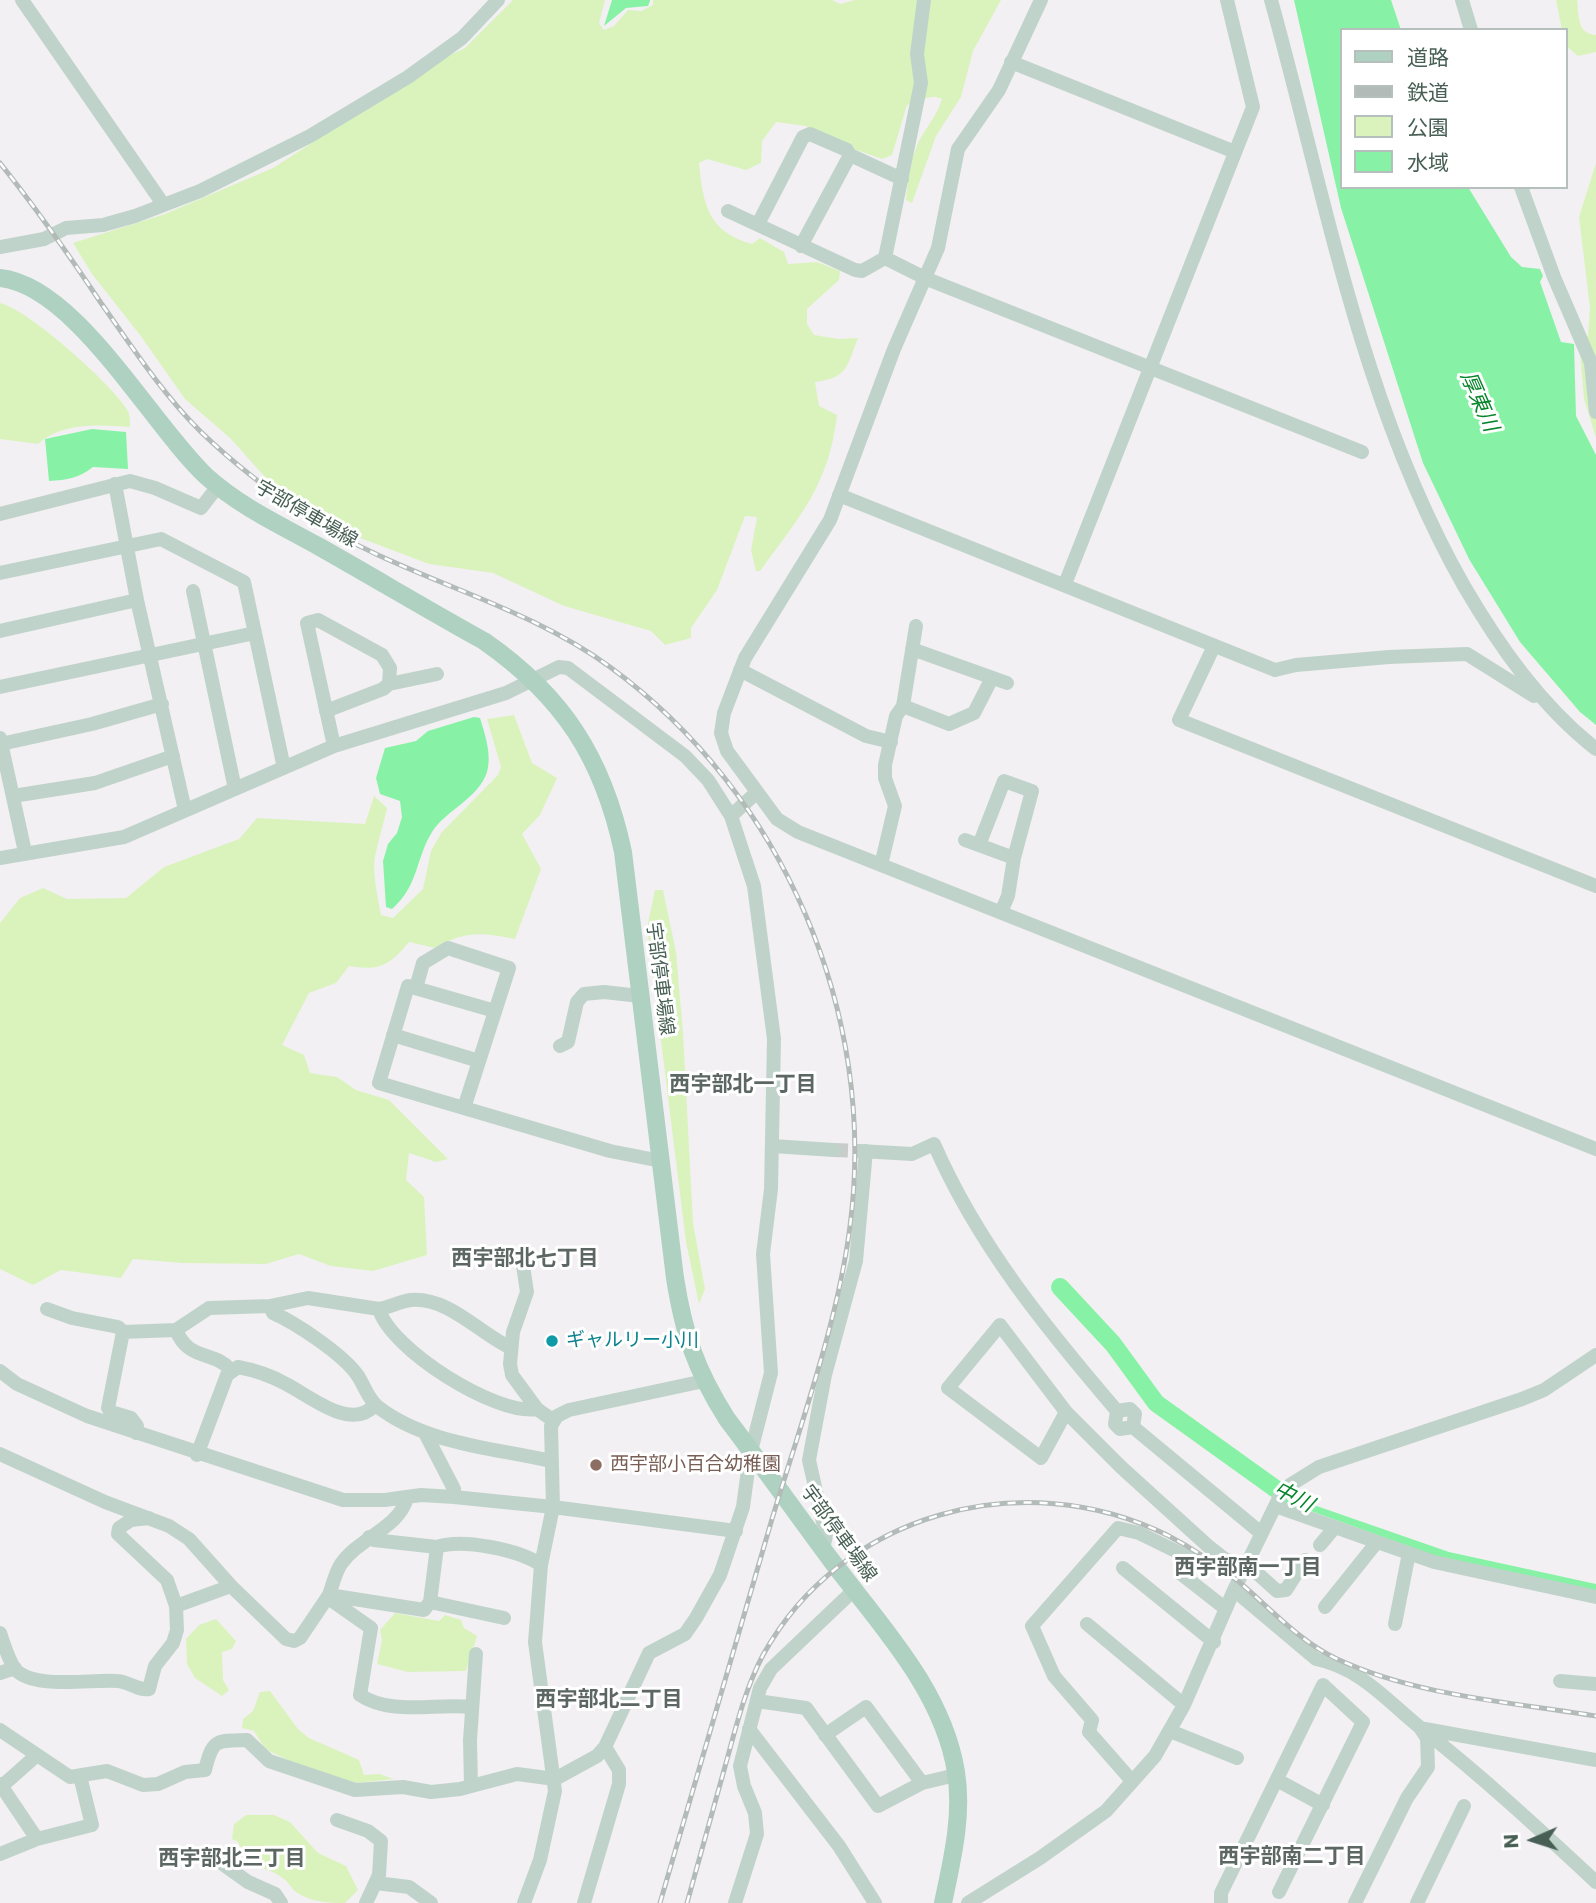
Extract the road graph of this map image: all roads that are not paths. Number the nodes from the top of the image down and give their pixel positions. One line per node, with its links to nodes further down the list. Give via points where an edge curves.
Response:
1 (22, 0): 14 (street)
2 (498, 0): 14 (street, via 462,38 353,111 200,191)
3 (924, 0): 12 (street, via 917,54 921,83)
4 (1041, 0): 9 (street)
5 (1227, 0): 10 (street, via 1254,107)
6 (1271, 0): 49 (street, via 1336,252 1396,444 1438,540 1495,638)
7 (1462, 0): 8 (street)
8 (1470, 28)
9 (1012, 62): 10 (street); 21 (street, via 999,90 958,149 939,248)
10 (1235, 152): 22 (street)
11 (850, 155): 12 (street); 16 (street, via 810,134 803,137); 17 (street)
12 (902, 179): 19 (street)
13 (1522, 189): 23 (street, via 1591,363)
14 (163, 204): 18 (street, via 103,225 65,228 44,239)
15 (728, 211): 16 (street)
16 (758, 225): 17 (street)
17 (802, 246): 19 (street, via 855,270 862,271)
18 (0, 247)
19 (885, 258): 21 (street)
20 (0, 278): 26 (main road, 宇部停車場線, via 32,287 67,311 177,446)
21 (927, 279): 22 (street); 27 (street, via 894,349)
22 (1148, 367): 24 (street); 31 (street)
23 (1596, 411)
24 (1362, 452)
25 (115, 484): 26 (street, via 130,481 201,508); 28 (street); 29 (street)
26 (218, 486): 44 (main road, 宇部停車場線, via 484,641)
27 (839, 495): 31 (street); 41 (street, via 830,520)
28 (0, 513)
29 (126, 544): 30 (street); 33 (street); 36 (street, via 161,539 244,582)
30 (0, 573)
31 (1066, 584): 38 (street)
32 (193, 591): 37 (street)
33 (137, 600): 35 (street); 40 (street)
34 (916, 626): 39 (street)
35 (0, 631)
36 (255, 633): 37 (street); 57 (street)
37 (202, 642): 40 (street); 58 (street)
38 (1214, 646): 49 (street, via 1275,670 1467,654); 67 (street, via 1180,720)
39 (912, 649): 43 (street); 50 (street)
40 (149, 653): 47 (street); 48 (street)
41 (740, 670): 53 (street, via 866,736); 59 (street, via 724,713 722,733 727,751)
42 (436, 674): 46 (street)
43 (992, 678): 45 (street); 50 (street, via 974,713 949,724)
44 (534, 680): 54 (street, via 465,707); 62 (street, via 559,667 568,668 690,761); 70 (main road, 宇部停車場線, via 585,744 611,803 623,852)
45 (1007, 683)
46 (390, 684): 51 (street); 51 (street, via 390,668 382,654 318,620 307,623)
47 (0, 687)
48 (162, 705): 52 (street); 56 (street)
49 (1550, 705): 55 (street)
50 (902, 706): 53 (street)
51 (326, 711): 54 (street)
52 (1, 741): 60 (street)
53 (891, 742): 66 (street, via 885,778 895,806)
54 (334, 746): 57 (street)
55 (1596, 749)
56 (173, 756): 60 (street, via 95,783); 61 (street)
57 (284, 768): 58 (street)
58 (235, 789): 61 (street)
59 (757, 792): 62 (street); 66 (street, via 785,825)
60 (13, 796): 63 (street)
61 (185, 810): 63 (street, via 105,842)
62 (731, 816): 76 (street, via 751,876 764,956 774,1040)
63 (25, 852): 64 (street)
64 (0, 858)
65 (1014, 858): 65 (street, via 972,843 1004,781 1032,791); 68 (street)
66 (881, 865): 68 (street)
67 (1596, 886)
68 (1001, 912): 77 (street)
69 (416, 988): 71 (street); 71 (street, via 423,963 448,948 509,968); 72 (street, via 408,986)
70 (640, 996): 73 (street, via 584,994 577,1002 568,1042); 79 (main road, 宇部停車場線)
71 (495, 1011): 74 (street)
72 (393, 1035): 74 (street); 75 (street, via 379,1083)
73 (560, 1046)
74 (479, 1061): 75 (street)
75 (464, 1108): 79 (street, via 610,1151)
76 (772, 1146): 78 (street); 106 (street, via 763,1254 771,1373)
77 (1596, 1149)
78 (834, 1150)
79 (661, 1161): 90 (main road, 宇部停車場線, via 681,1318)
80 (522, 1259): 86 (street, via 527,1292)
81 (270, 1306): 83 (street, via 307,1298); 84 (street, via 201,1310); 91 (street, via 273,1313 307,1330 347,1364)
82 (47, 1309): 85 (street)
83 (379, 1309): 86 (street, via 407,1301 430,1302); 92 (street, via 390,1328 446,1378 500,1404)
84 (176, 1330): 85 (street); 88 (street, via 191,1352 226,1364)
85 (123, 1332): 95 (street, via 108,1408 131,1418)
86 (511, 1348): 92 (street, via 512,1375)
87 (1596, 1354): 102 (street, via 1544,1390 1522,1399 1319,1466 1290,1485)
88 (230, 1370): 91 (street, via 243,1368 268,1376 333,1410 358,1416); 98 (street)
89 (0, 1371): 95 (street, via 45,1399)
90 (704, 1381): 94 (street, via 569,1410); 112 (main road, 宇部停車場線)
91 (375, 1405): 96 (street)
92 (537, 1409): 94 (street)
93 (1066, 1412): 93 (street, via 1041,1458 948,1388 1000,1325); 115 (street, via 1208,1546 1226,1560)
94 (554, 1420): 99 (street, via 549,1431)
95 (136, 1433): 98 (street)
96 (425, 1433): 99 (street); 100 (street)
97 (0, 1454): 104 (street)
98 (197, 1455): 101 (street, via 342,1500)
99 (551, 1461): 103 (street)
100 (454, 1497): 101 (street); 103 (street)
101 (407, 1498): 108 (street, via 395,1518)
102 (1275, 1506): 105 (street); 107 (street)
103 (553, 1507): 106 (street); 116 (street)
104 (150, 1518): 119 (street, via 189,1539); 124 (street, via 131,1520 118,1534 167,1580)
105 (1335, 1527): 109 (street); 110 (street)
106 (736, 1531): 145 (street, via 720,1575 685,1634 649,1653)
107 (1261, 1533): 112 (street, via 1133,1427 1136,1420 1130,1409 1117,1410 1047,1329 988,1247 953,1189 934,1144 912,1154 863,1151 856,1261 825,1375 809,1460 826,1536); 115 (street)
108 (369, 1536): 111 (street); 121 (street, via 341,1563)
109 (1377, 1542): 113 (street); 125 (street)
110 (1320, 1545)
111 (438, 1547): 116 (street, via 468,1544); 123 (street)
112 (825, 1552): 118 (main road, 宇部停車場線)
113 (1409, 1553): 122 (street); 128 (street)
114 (1305, 1560): 115 (street, via 1286,1590 1277,1591)
115 (1247, 1564): 120 (street)
116 (541, 1565): 151 (street, via 535,1642)
117 (1123, 1567): 131 (street)
118 (848, 1583): 137 (street, via 771,1669); 149 (main road, 宇部停車場線, via 932,1702)
119 (231, 1587): 121 (street, via 286,1639 294,1641); 124 (street)
120 (1234, 1590): 126 (street); 140 (street, via 1316,1659 1363,1679)
121 (329, 1595): 123 (street, via 424,1610); 139 (street, via 371,1628 360,1695 370,1702 398,1707)
122 (1596, 1597)
123 (430, 1602): 127 (street)
124 (176, 1606): 133 (street, via 173,1643 155,1666 149,1689 121,1681 34,1680)
125 (1325, 1607)
126 (1226, 1609): 131 (street); 153 (street, via 1180,1573 1191,1558 1118,1528 1032,1626 1054,1676 1092,1720 1089,1732)
127 (504, 1618)
128 (1395, 1624)
129 (1087, 1625): 138 (street)
130 (0, 1633): 133 (street)
131 (1214, 1642): 138 (street)
132 (477, 1654): 139 (street)
133 (15, 1668): 134 (street)
134 (0, 1673)
135 (1560, 1681): 136 (street)
136 (1596, 1684)
137 (757, 1701): 141 (street); 144 (street, via 806,1708)
138 (1184, 1705): 143 (street)
139 (471, 1707): 156 (street)
140 (1420, 1728): 148 (street); 163 (street); 176 (street, via 1427,1738 1428,1767 1407,1798)
141 (749, 1729): 166 (street, via 741,1775 755,1813 757,1834); 172 (street, via 839,1846)
142 (0, 1730): 146 (street)
143 (1170, 1731): 147 (street); 153 (street)
144 (825, 1735): 154 (street, via 878,1806); 154 (street, via 866,1707)
145 (605, 1747): 151 (street); 171 (street, via 619,1770 619,1784)
146 (37, 1755): 150 (street, via 71,1777); 155 (street)
147 (1237, 1758)
148 (1596, 1760)
149 (957, 1775): 154 (street); 173 (main road, 宇部停車場線, via 955,1843)
150 (80, 1776): 156 (street, via 107,1771 142,1785 158,1784 186,1772 205,1770 214,1743 247,1740 269,1762 355,1790 403,1787 444,1792); 160 (street, via 92,1825)
151 (555, 1779): 156 (street, via 517,1774); 170 (street, via 540,1860)
152 (1277, 1780): 157 (street); 157 (street, via 1323,1685 1363,1722); 175 (street, via 1221,1893)
153 (1132, 1781): 174 (street, via 1084,1828)
154 (922, 1783)
155 (1, 1785): 160 (street)
156 (471, 1786)
157 (1323, 1805): 165 (street)
158 (1464, 1806): 177 (street)
159 (337, 1820): 164 (street, via 381,1841)
160 (37, 1839): 161 (street)
161 (0, 1854)
162 (220, 1862): 167 (street, via 275,1894)
163 (1596, 1882)
164 (376, 1883): 168 (street); 169 (street, via 409,1887)
165 (1279, 1892)
166 (735, 1902)
167 (281, 1903)
168 (366, 1903)
169 (431, 1903)
170 (524, 1903)
171 (584, 1903)
172 (875, 1903)
173 (943, 1903)
174 (968, 1903)
175 (1221, 1903)
176 (1355, 1903)
177 (1417, 1903)

